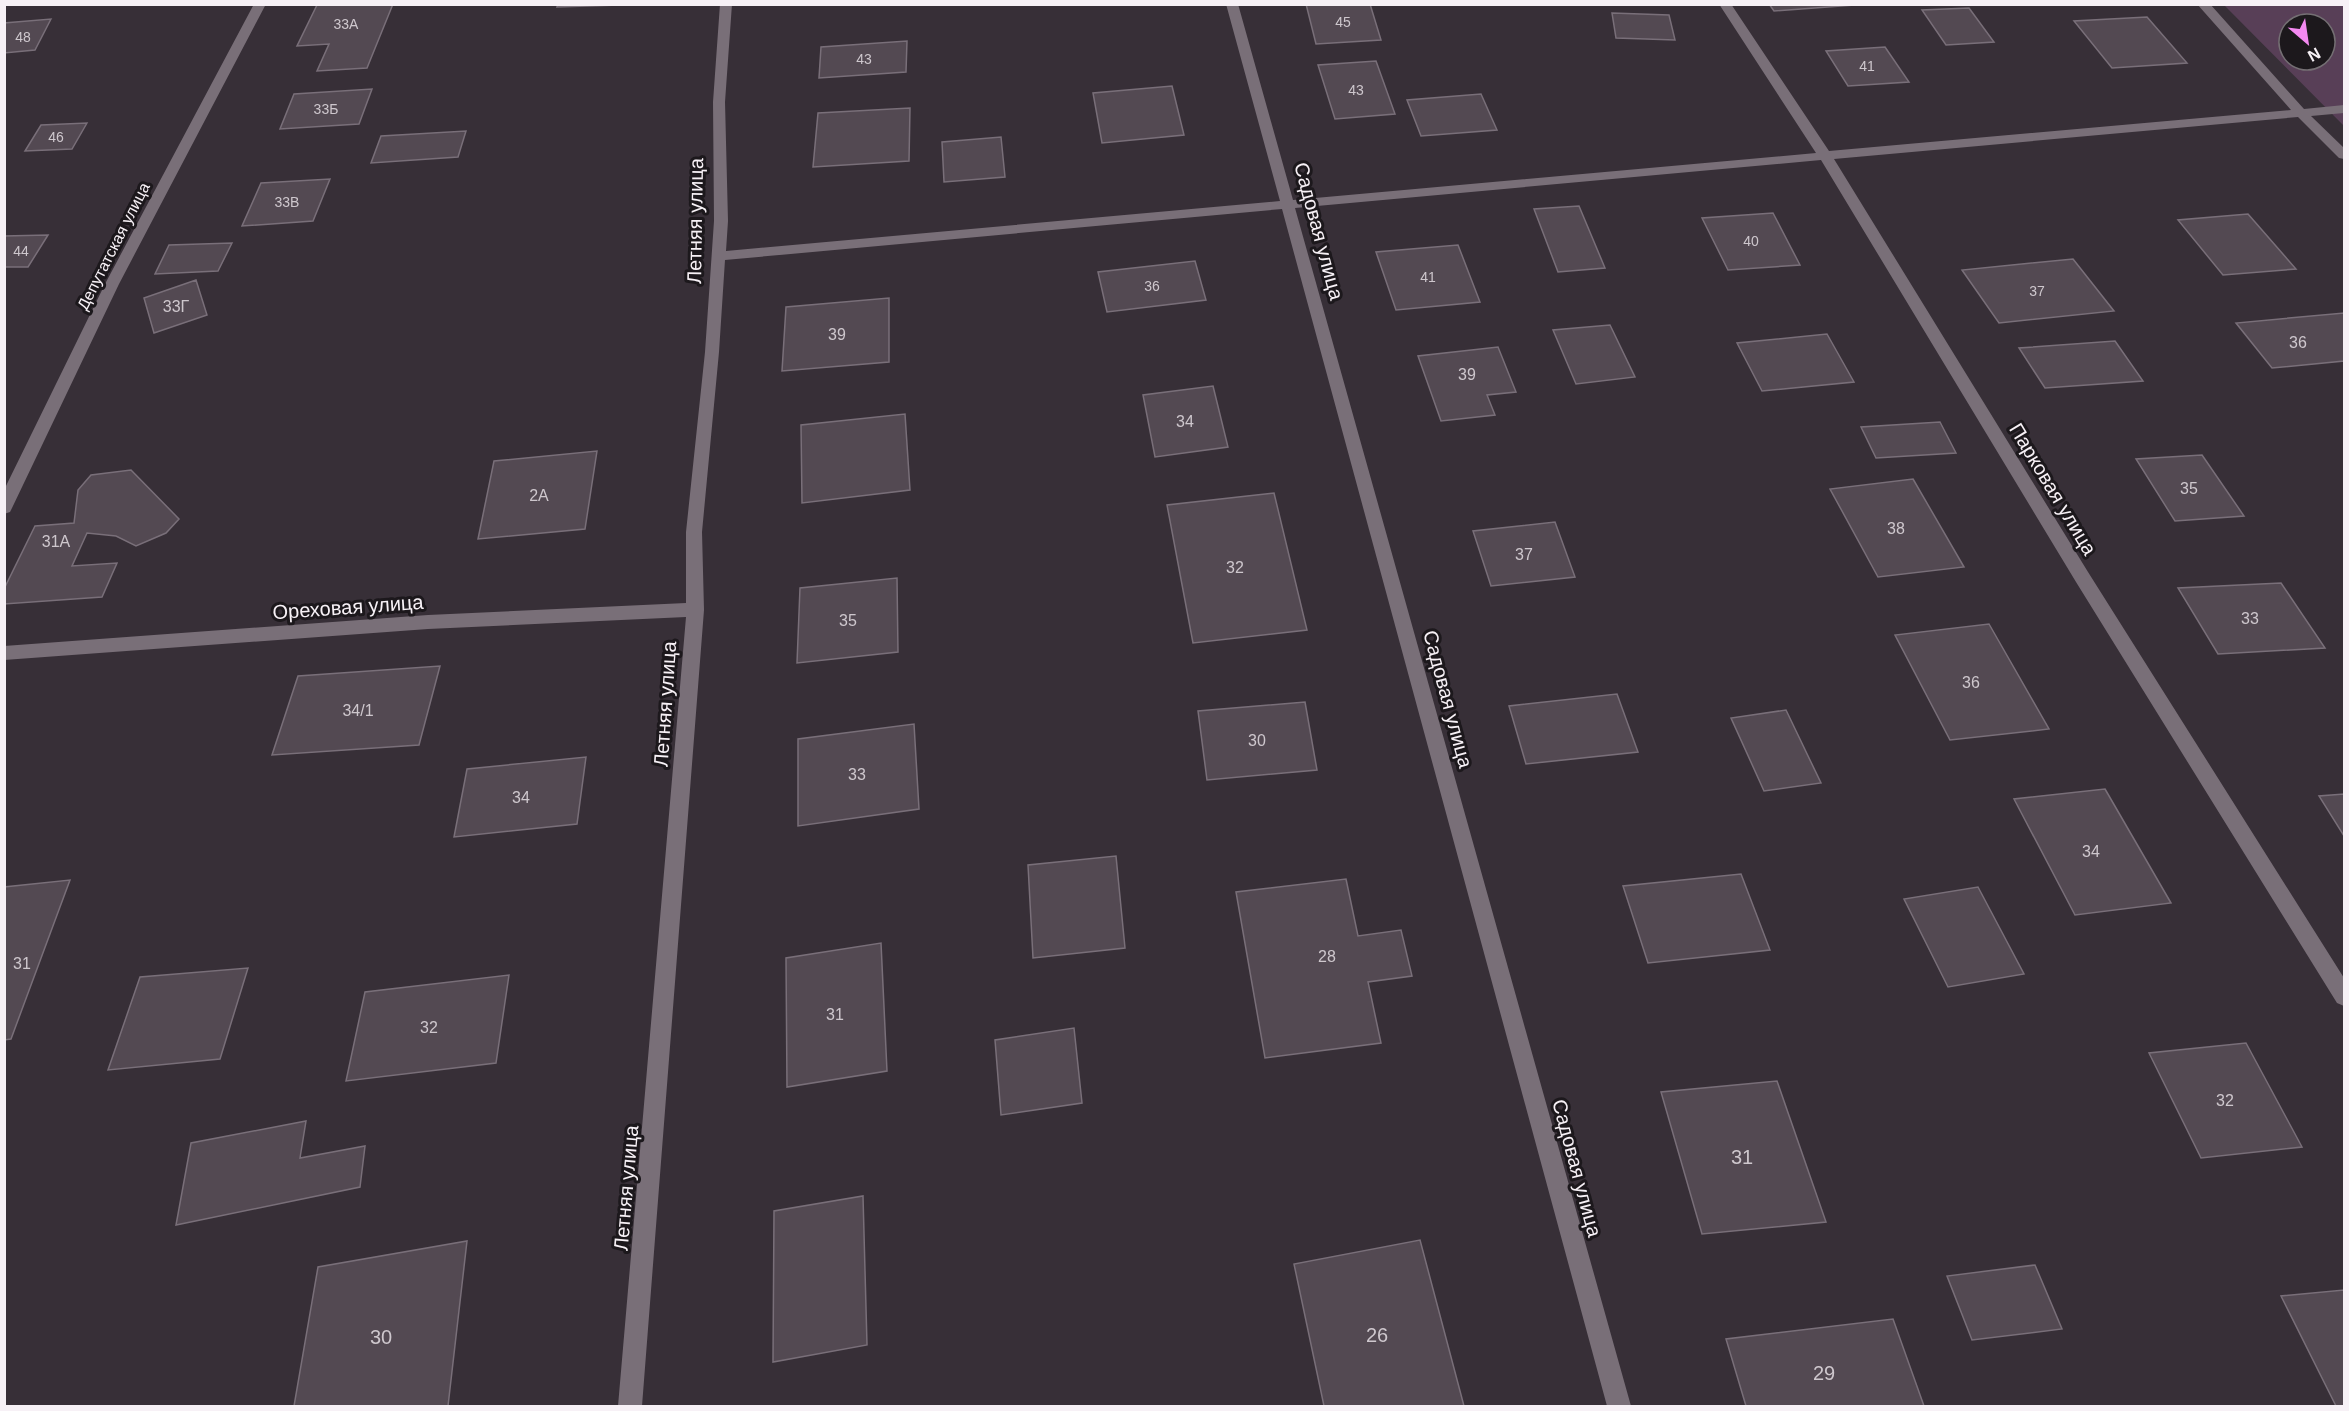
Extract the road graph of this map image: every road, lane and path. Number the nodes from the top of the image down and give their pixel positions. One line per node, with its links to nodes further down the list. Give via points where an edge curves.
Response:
1 (260, 4): 12 (street, Депутатская улица, via 112,284)
2 (726, 4): 11 (street, Летняя улица, via 718,102)
3 (1232, 4): 10 (street, Садовая улица)
4 (1725, 4): 9 (street, Парковая улица)
5 (2203, 4): 7 (street)
6 (2344, 109): 7 (street)
7 (2301, 113): 8 (street); 9 (street)
8 (2344, 155)
9 (1826, 156): 10 (street); 15 (street, Парковая улица, via 2082,577)
10 (1288, 204): 11 (street); 17 (street, Садовая улица)
11 (718, 256): 13 (street, Летняя улица, via 694,532)
12 (4, 508)
13 (694, 610): 14 (street, Ореховая улица, via 428,622); 16 (street, Летняя улица)
14 (4, 653)
15 (2344, 996)
16 (630, 1407)
17 (1619, 1407)

